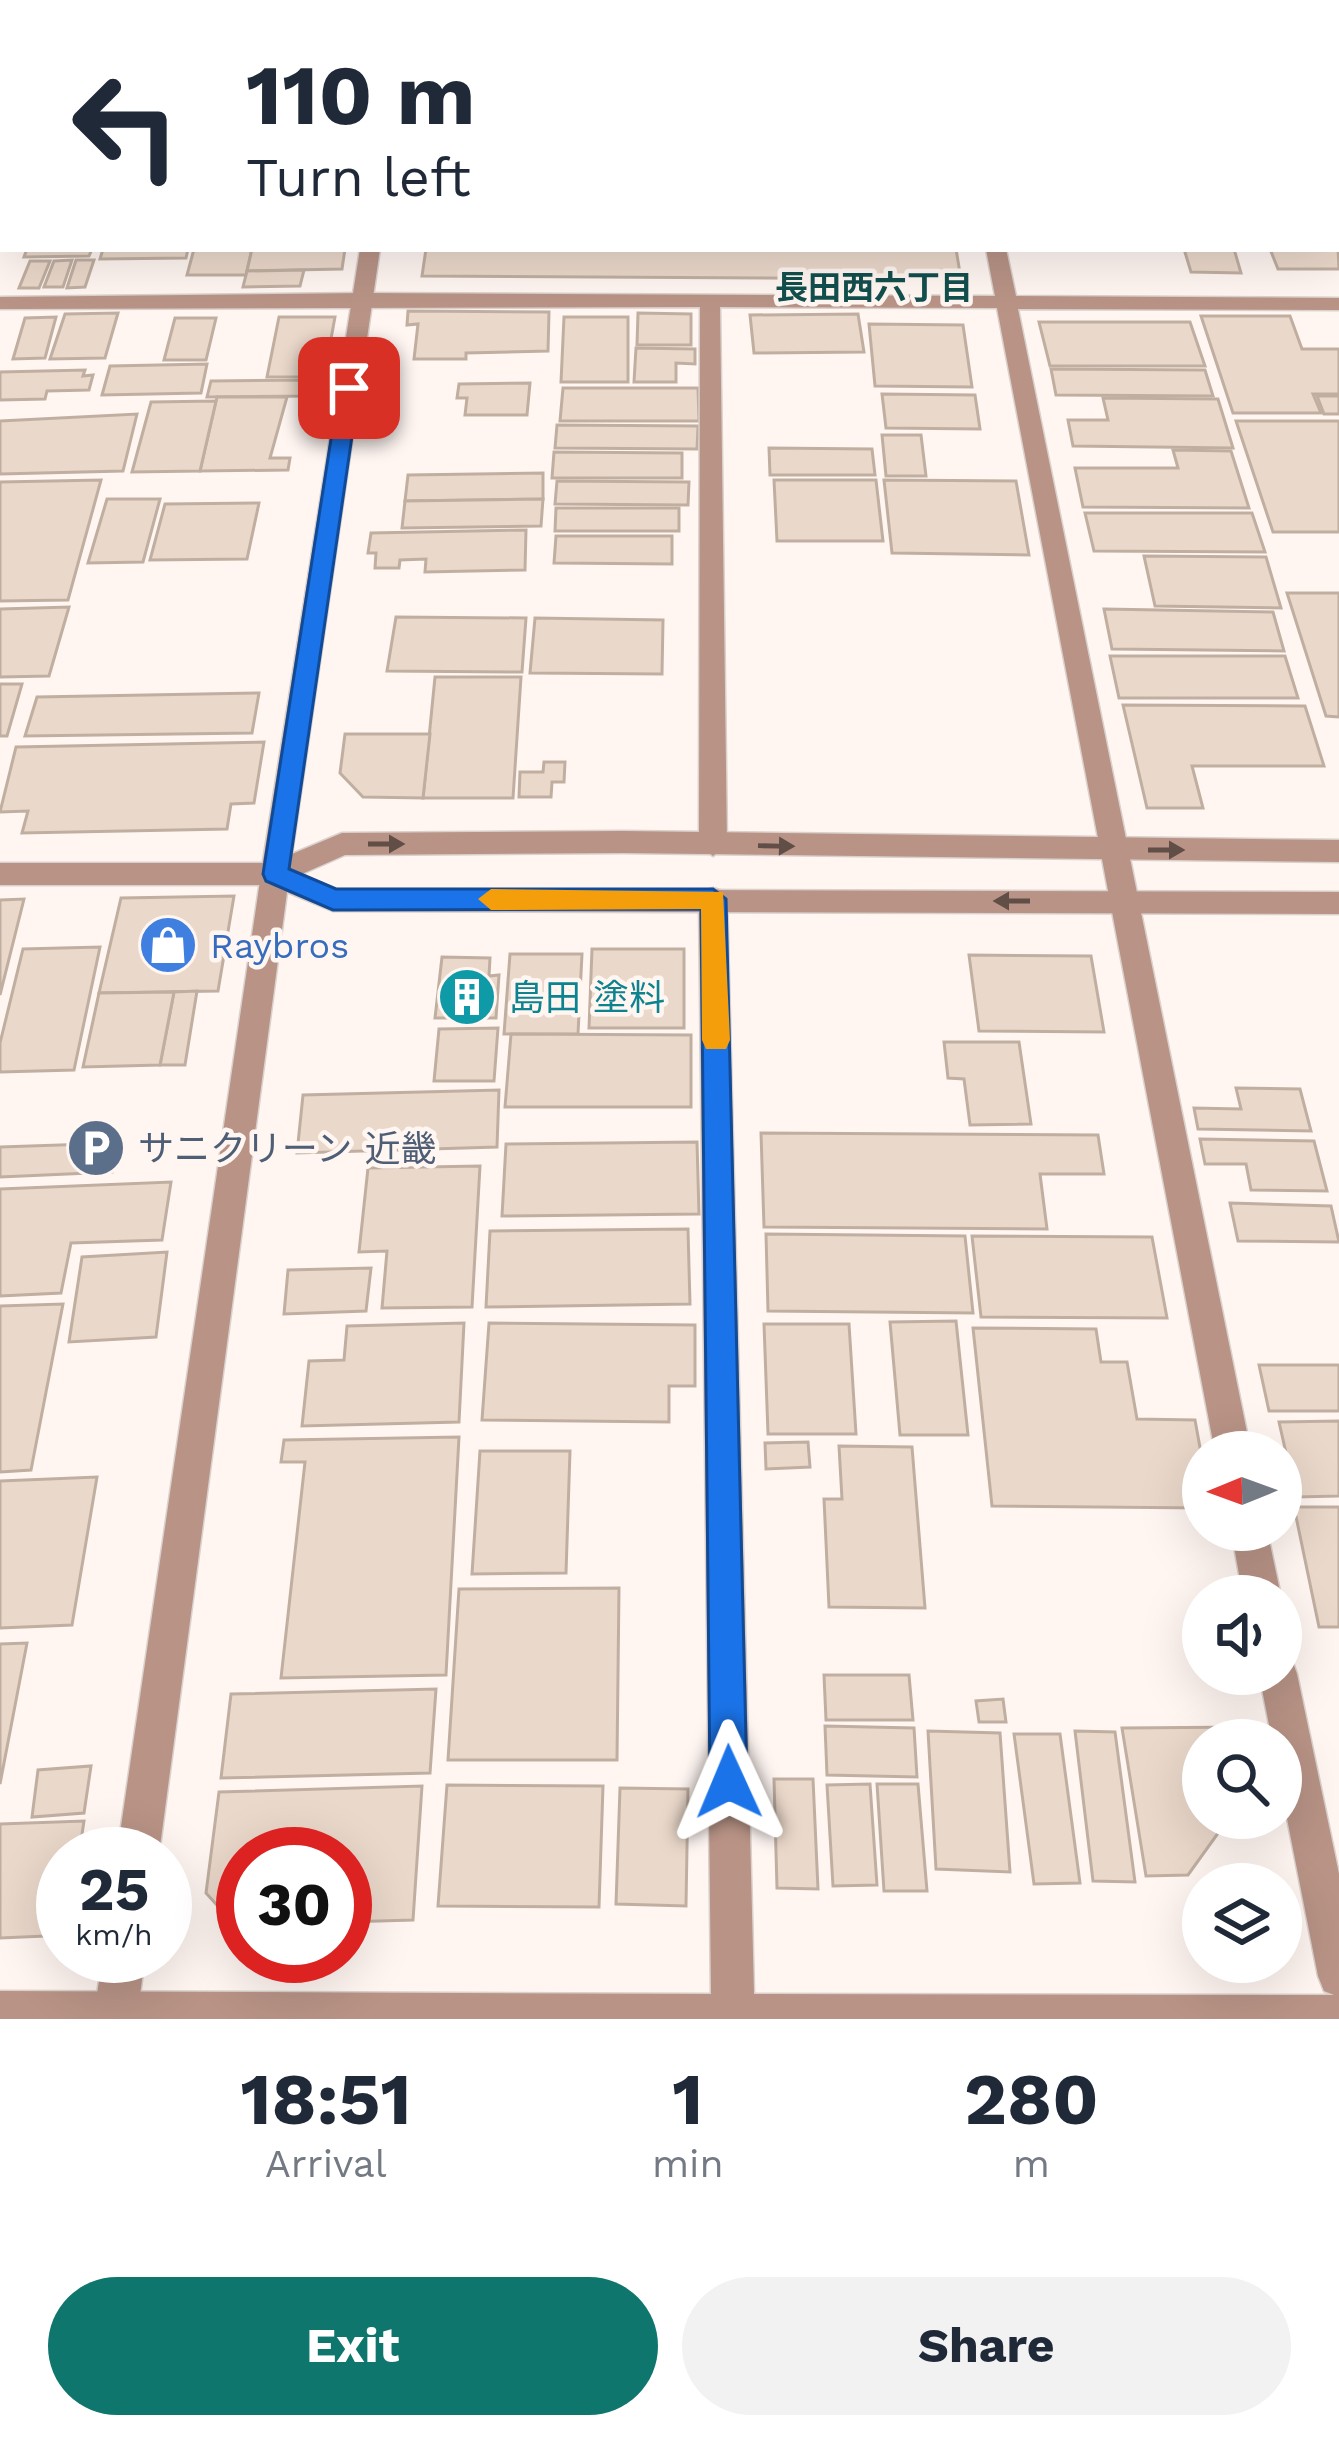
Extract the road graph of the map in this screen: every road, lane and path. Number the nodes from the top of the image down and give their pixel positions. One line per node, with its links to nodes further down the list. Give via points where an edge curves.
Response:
1 (370, 252): 3 (street)
2 (997, 252): 5 (street)
3 (362, 299): 4 (street); 6 (street); 12 (street)
4 (710, 302): 5 (street); 8 (street)
5 (1006, 302): 7 (street); 9 (street)
6 (0, 303)
7 (1339, 304)
8 (712, 845): 9 (street, one-way to 9); 12 (street, one-way to 8, via 342,844)
9 (1116, 849): 10 (street, one-way to 10); 14 (street)
10 (1339, 851)
11 (0, 874): 12 (street)
12 (275, 874): 13 (street, via 333,900); 18 (street)
13 (713, 899): 14 (street, one-way to 13); 23 (street)
14 (1121, 901): 15 (street); 16 (street)
15 (1339, 903)
16 (1229, 1431)
17 (1282, 1695): 19 (street)
18 (142, 1827)
19 (1339, 1976)
20 (120, 1983): 22 (street)
21 (0, 2012): 22 (street)
22 (116, 2015): 23 (street)
23 (733, 2017): 24 (street)
24 (1339, 2017)

